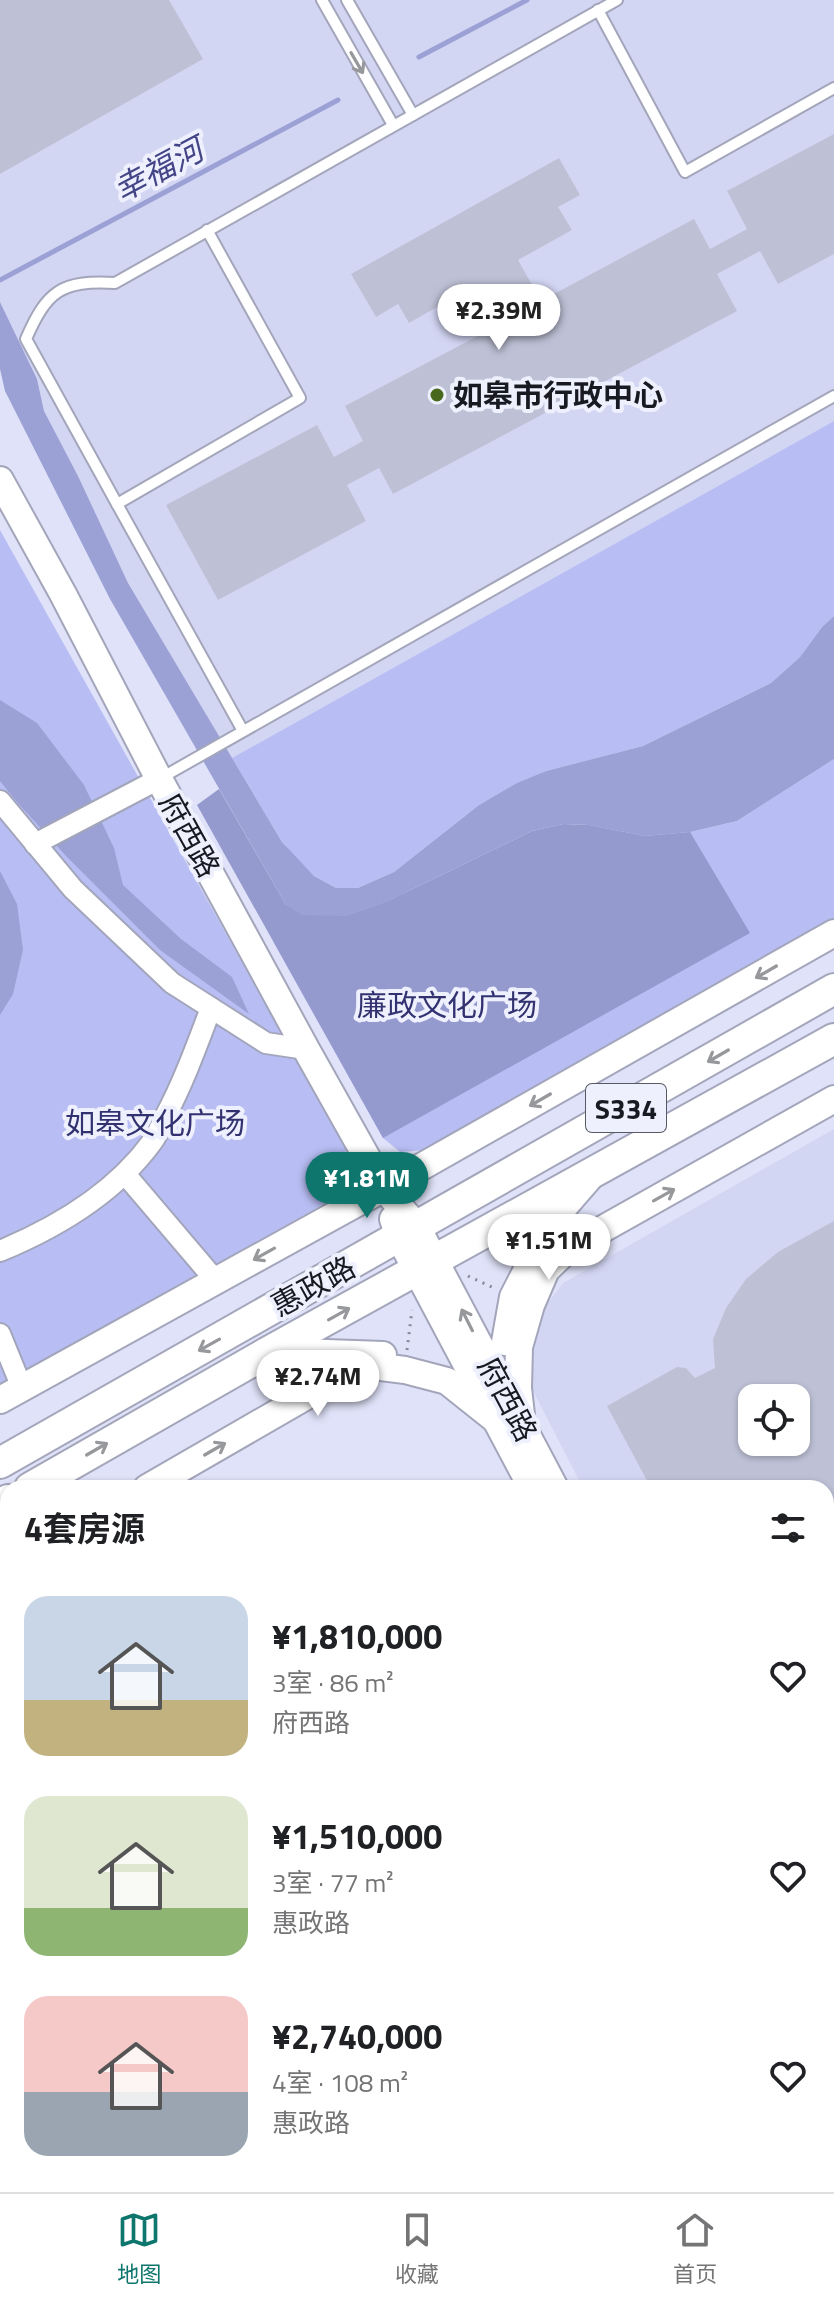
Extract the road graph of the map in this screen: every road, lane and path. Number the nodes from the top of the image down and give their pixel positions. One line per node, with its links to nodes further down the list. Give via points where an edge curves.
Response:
1 (322, 0): 7 (lane, one-way to 7)
2 (347, 0): 6 (lane)
3 (617, 0): 4 (lane)
4 (598, 10): 5 (lane, via 685,172); 6 (lane)
5 (834, 88)
6 (413, 115): 7 (lane)
7 (393, 125): 8 (lane)
8 (207, 230): 11 (lane, via 300,398); 11 (lane, via 115,283 75,283 54,294 26,339)
9 (834, 396): 12 (lane)
10 (0, 480): 13 (main road, 府西路)
11 (117, 504): 12 (lane)
12 (243, 731): 13 (lane)
13 (159, 779): 15 (street); 20 (main road, 府西路)
14 (0, 801): 15 (street)
15 (35, 844): 18 (street, via 110,926 172,983)
16 (834, 933): 24 (main road, one-way to 24)
17 (834, 989): 25 (main road, 惠政路 / S334, one-way to 25)
18 (211, 1008): 20 (street, via 266,1043); 22 (street, via 160,1127)
19 (834, 1039): 23 (main road, 惠政路 / S334)
20 (306, 1049): 24 (main road, 府西路)
21 (834, 1099): 35 (main road, one-way to 21, via 518,1388 519,1347 546,1270 569,1248)
22 (125, 1174): 26 (street, via 78,1210); 28 (street)
23 (592, 1174): 27 (main road, 惠政路 / S334); 29 (main road, via 564,1207)
24 (384, 1188): 25 (main road, 府西路); 28 (main road, one-way to 28)
25 (408, 1232): 27 (main road, 府西路); 36 (main road, 惠政路 / S334, one-way to 36)
26 (0, 1251)
27 (426, 1266): 29 (path); 31 (main road, 惠政路 / S334, one-way to 27); 32 (path); 33 (main road, 府西路)
28 (216, 1281): 34 (main road)
29 (513, 1297): 33 (main road)
30 (0, 1334): 34 (street)
31 (270, 1351): 32 (main road, via 373,1353); 37 (main road, 惠政路 / S334, one-way to 31)
32 (406, 1359): 33 (main road)
33 (492, 1391): 35 (main road, 府西路)
34 (11, 1394)
35 (509, 1424): 38 (main road, one-way to 35, via 365,1365 447,1381); 39 (main road, 府西路); 40 (main road, 府西路)
36 (0, 1463)
37 (44, 1480)
38 (161, 1480)
39 (529, 1480)
40 (549, 1480)

